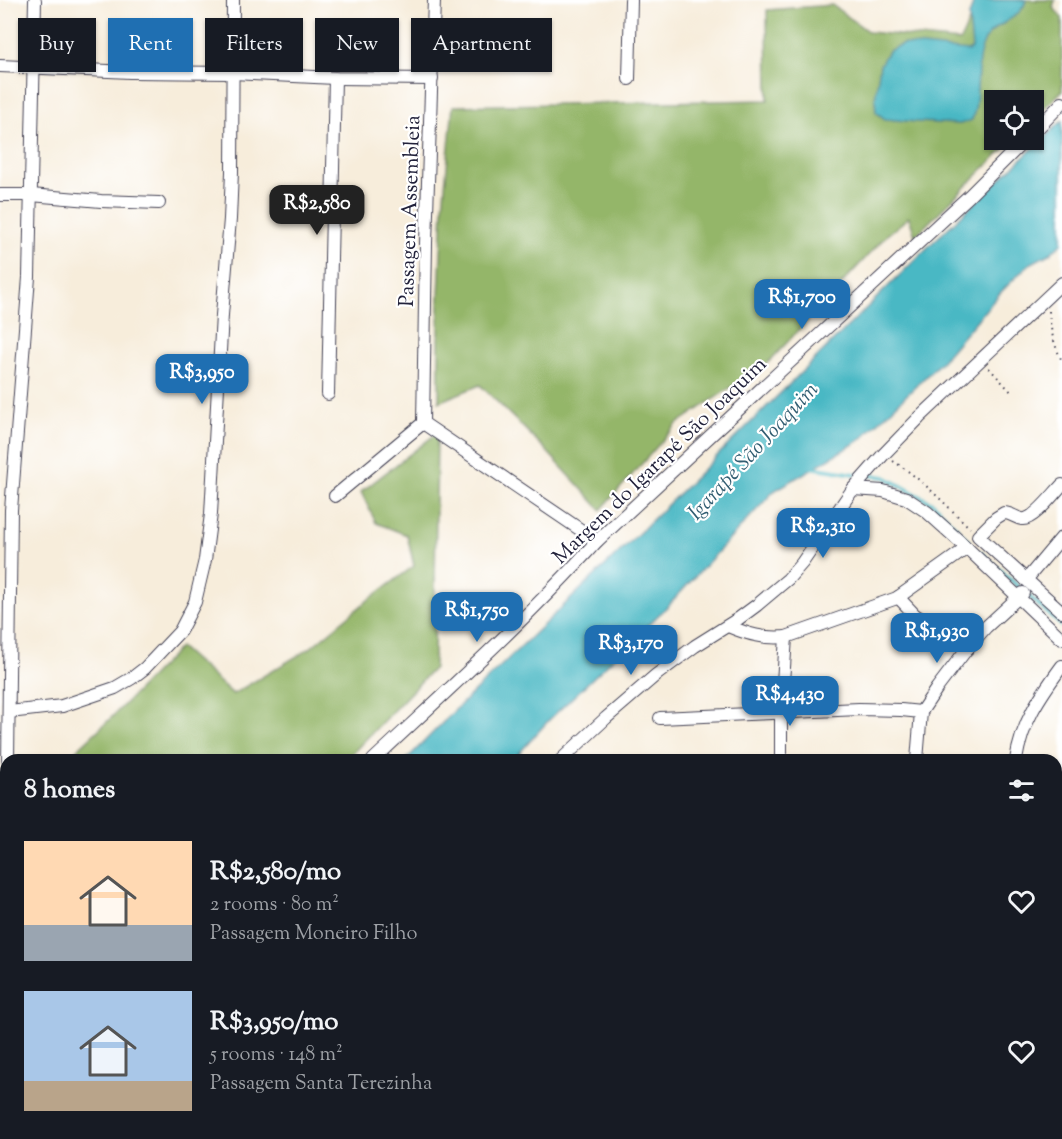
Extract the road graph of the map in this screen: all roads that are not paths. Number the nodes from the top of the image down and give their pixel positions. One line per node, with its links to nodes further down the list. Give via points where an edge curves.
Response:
1 (35, 0): 5 (street)
2 (233, 0): 10 (street)
3 (434, 0): 12 (street, Passagem Assembleia)
4 (631, 0): 13 (street)
5 (34, 18)
6 (0, 66): 7 (street)
7 (18, 67)
8 (96, 70): 10 (street)
9 (33, 72): 18 (street)
10 (232, 73): 11 (street); 37 (street, via 231,196 211,514 195,602 180,631 132,678 63,706)
11 (335, 78): 12 (street); 21 (street)
12 (432, 79): 22 (street, Passagem Assembleia)
13 (629, 79)
14 (1062, 103): 15 (street)
15 (1044, 122)
16 (1015, 150): 27 (street, Margem do Igarapé São Joaquim)
17 (0, 195): 18 (street)
18 (31, 195): 19 (street); 37 (street, via 29,277 11,510)
19 (159, 202)
20 (1062, 283): 24 (street, via 927,410)
21 (328, 394)
22 (423, 423): 25 (street); 27 (street)
23 (1062, 485): 29 (street, via 1031,517 1023,519 1004,513 978,536)
24 (853, 489): 28 (street, via 884,491 906,498); 32 (street, via 788,579)
25 (335, 496)
26 (1062, 537): 29 (street)
27 (597, 541): 42 (street, Margem do Igarapé São Joaquim, via 506,636)
28 (967, 548): 29 (street); 30 (street)
29 (1025, 589): 31 (street); 34 (street); 35 (street)
30 (898, 597): 33 (street); 35 (street, via 915,615)
31 (1062, 612)
32 (728, 626): 33 (street, via 756,636); 43 (street, via 656,675)
33 (786, 637): 39 (street)
34 (1062, 639)
35 (968, 648): 38 (street)
36 (1062, 666): 46 (street, via 1029,715)
37 (9, 712): 41 (street)
38 (921, 712): 39 (street, via 859,709); 45 (street)
39 (781, 713): 40 (street); 44 (street)
40 (660, 718)
41 (8, 754)
42 (379, 754)
43 (567, 754)
44 (781, 754)
45 (918, 754)
46 (1018, 754)

